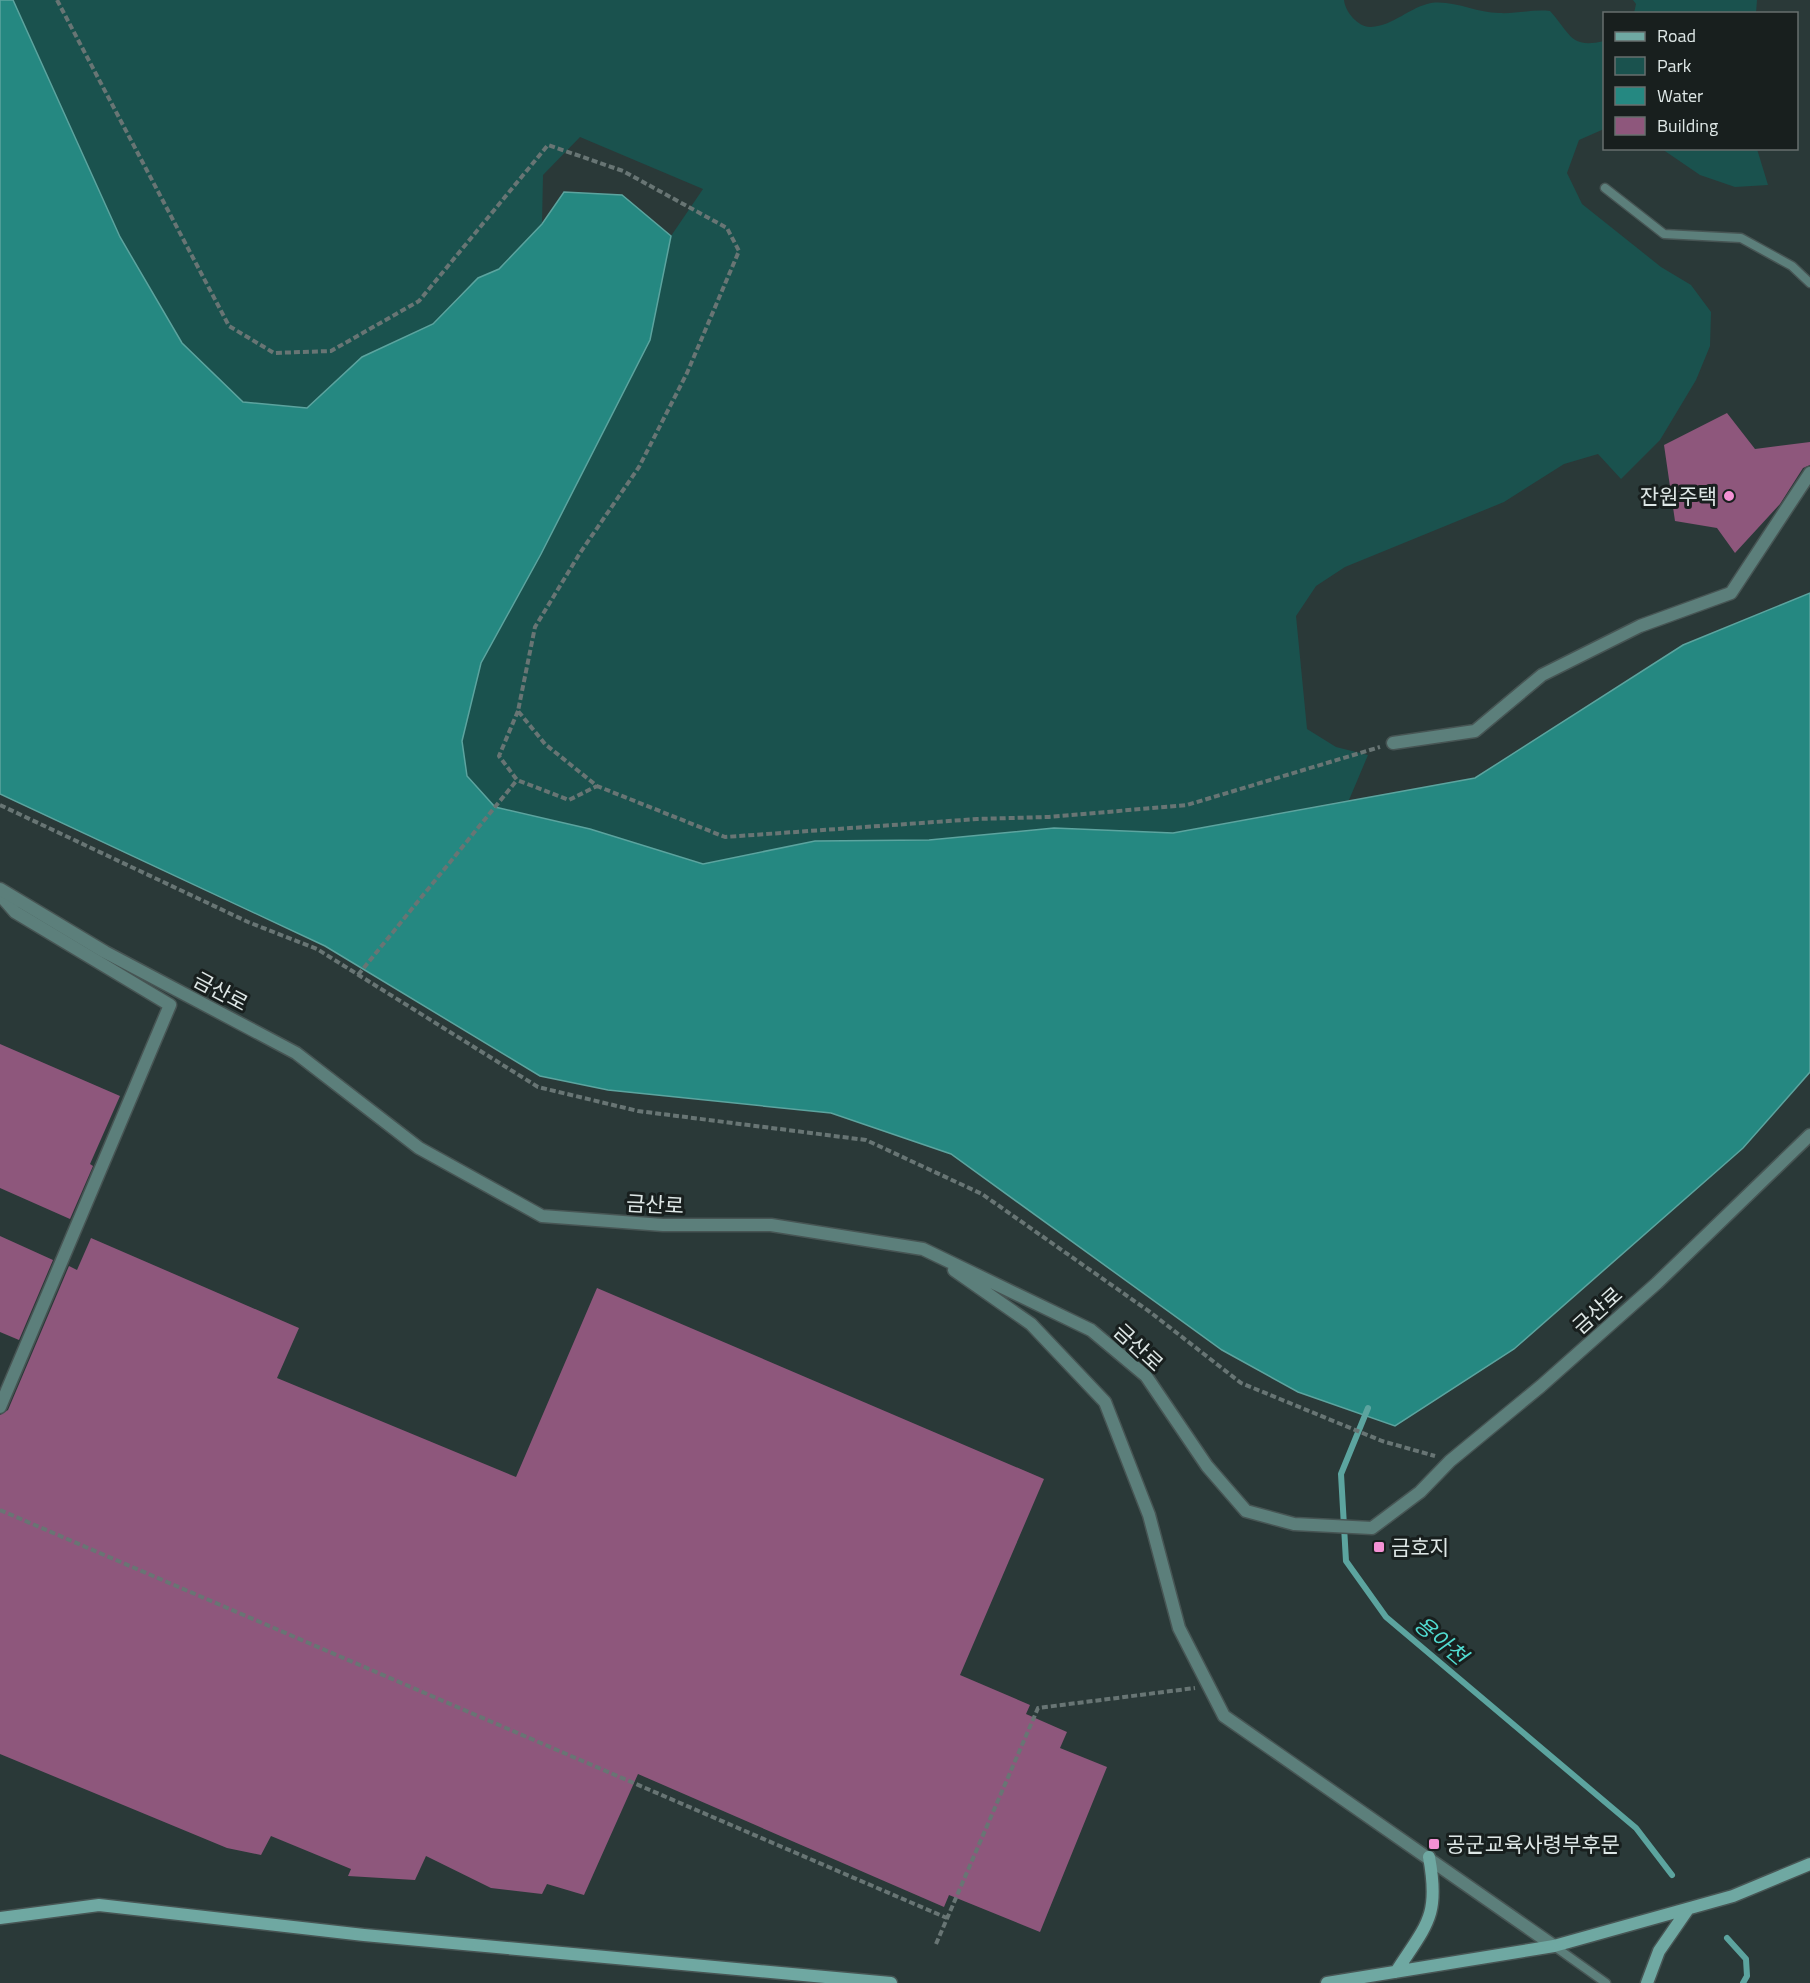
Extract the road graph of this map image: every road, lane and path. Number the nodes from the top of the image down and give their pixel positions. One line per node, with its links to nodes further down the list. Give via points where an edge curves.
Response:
1 (57, 0): 5 (path, via 229,326 274,353 331,351 418,301 548,145 623,171 727,228 739,251 687,374 639,467 535,627)
2 (1605, 188): 3 (lane, via 1664,234 1741,238 1792,266)
3 (1810, 283)
4 (1810, 473): 6 (street, via 1731,592 1640,626 1542,675 1475,731)
5 (518, 711): 7 (path, via 499,756); 8 (path, via 545,744)
6 (1393, 743): 8 (path, via 1187,805 725,837)
7 (518, 780): 8 (path, via 568,800); 12 (path)
8 (597, 786)
9 (0, 805): 12 (path, via 248,922 317,950)
10 (0, 890): 14 (street, 금산로, via 105,952 296,1053 419,1148 543,1216 663,1225 771,1225)
11 (0, 895): 15 (street, via 15,912 170,1005)
12 (358, 975): 16 (path, via 538,1087 638,1111 866,1140 982,1194 1150,1312 1240,1383 1382,1441)
13 (1810, 1135): 16 (street, 금산로, via 1657,1283)
14 (923, 1249): 16 (street, 금산로, via 1091,1330 1146,1376 1208,1466 1246,1511 1294,1524 1372,1528 1420,1492); 18 (street, via 1031,1324 1105,1402 1149,1515 1179,1628)
15 (0, 1407)
16 (1450, 1461)
17 (0, 1510): 23 (path)
18 (1209, 1687): 19 (street, via 1224,1716); 23 (path, via 1038,1707)
19 (1429, 1857): 25 (street); 26 (main road, via 1434,1906 1426,1926)
20 (1810, 1864): 21 (main road, via 1733,1896)
21 (1688, 1909): 25 (main road); 30 (main road, via 1659,1951)
22 (0, 1918): 27 (main road, via 99,1905 364,1935)
23 (947, 1918): 24 (path)
24 (936, 1944)
25 (1554, 1946): 26 (main road); 29 (lane)
26 (1396, 1972): 28 (main road)
27 (891, 1983)
28 (1326, 1983)
29 (1606, 1983)
30 (1647, 1983)

